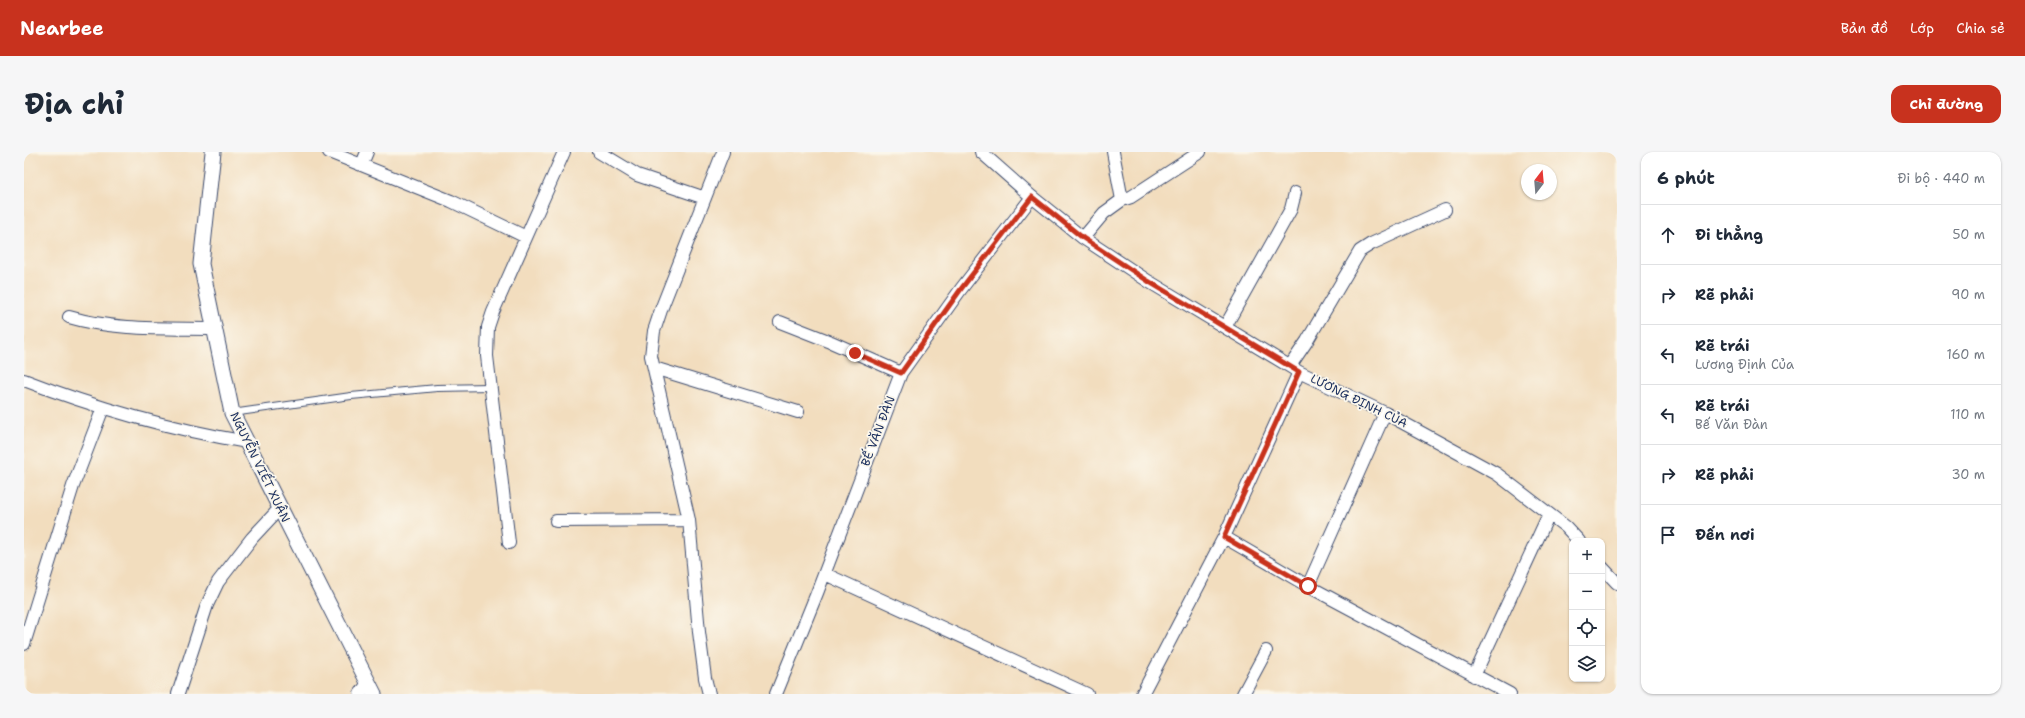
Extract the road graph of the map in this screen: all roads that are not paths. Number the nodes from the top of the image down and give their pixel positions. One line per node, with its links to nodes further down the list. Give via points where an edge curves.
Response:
1 (213, 152): 21 (street, NGUYỄN VIẾT XUÂN, via 202,264)
2 (329, 152): 10 (street)
3 (367, 152): 10 (street)
4 (564, 152): 16 (street)
5 (599, 152): 13 (street, via 637,175)
6 (723, 152): 13 (street)
7 (981, 152): 12 (street, LƯƠNG ĐỊNH CỦA)
8 (1113, 152): 14 (street)
9 (1200, 152): 14 (street, via 1131,197)
10 (362, 164): 16 (street, via 451,201)
11 (1295, 193): 20 (street, via 1291,209)
12 (1032, 197): 17 (street, LƯƠNG ĐỊNH CỦA); 24 (street, BẾ VĂN ĐÀN, via 961,289)
13 (705, 198): 22 (street, via 654,332 651,356)
14 (1122, 200): 17 (street, via 1100,217)
15 (1446, 210): 23 (street, via 1360,251 1307,341)
16 (526, 237): 26 (street, via 488,328)
17 (1083, 238): 20 (street, LƯƠNG ĐỊNH CỦA)
18 (69, 317): 21 (street, via 89,323 122,326)
19 (780, 322): 24 (street)
20 (1225, 327): 23 (street, LƯƠNG ĐỊNH CỦA)
21 (215, 329): 29 (street, NGUYỄN VIẾT XUÂN)
22 (654, 368): 28 (street); 34 (street)
23 (1294, 369): 30 (street, LƯƠNG ĐỊNH CỦA); 36 (street)
24 (901, 373): 40 (street, BẾ VĂN ĐÀN)
25 (24, 380): 27 (street)
26 (490, 387): 29 (lane, via 437,388 351,396); 38 (street)
27 (103, 408): 31 (street, via 207,435); 43 (street, via 71,492)
28 (798, 412)
29 (232, 413): 31 (street, NGUYỄN VIẾT XUÂN)
30 (1385, 413): 33 (street, LƯƠNG ĐỊNH CỦA, via 1497,474); 42 (street)
31 (247, 442): 32 (street, NGUYỄN VIẾT XUÂN)
32 (280, 508): 46 (street, NGUYỄN VIẾT XUÂN); 47 (street, via 252,538 218,582 207,605)
33 (1549, 514): 37 (street, LƯƠNG ĐỊNH CỦA); 45 (street)
34 (689, 520): 35 (street); 48 (street, via 699,632)
35 (556, 521)
36 (1224, 537): 42 (street); 51 (street)
37 (1575, 538)
38 (509, 543)
39 (1605, 570): 41 (street)
40 (825, 574): 49 (street, BẾ VĂN ĐÀN); 50 (street, via 1012,662)
41 (1617, 583)
42 (1308, 586): 45 (street)
43 (24, 644)
44 (1266, 651): 52 (street)
45 (1474, 676): 53 (street)
46 (367, 690)
47 (178, 694)
48 (709, 694)
49 (776, 694)
50 (1087, 694)
51 (1142, 694)
52 (1243, 694)
53 (1510, 694)

